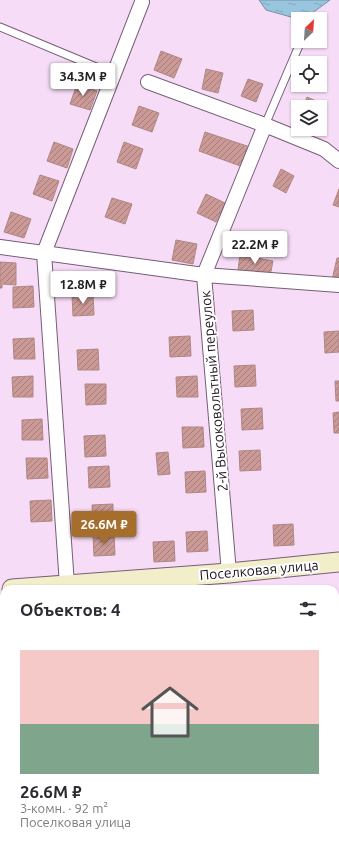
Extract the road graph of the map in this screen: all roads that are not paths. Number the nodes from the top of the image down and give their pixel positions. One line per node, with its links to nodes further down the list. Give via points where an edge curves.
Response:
1 (142, 2): 4 (street)
2 (0, 28): 4 (lane)
3 (298, 48): 6 (lane)
4 (113, 74): 9 (street)
5 (148, 82): 6 (street)
6 (265, 125): 7 (street, via 324,149); 10 (street, 2-й Высоковольтный переулок)
7 (339, 161)
8 (0, 247): 9 (street)
9 (44, 253): 10 (street); 15 (street)
10 (204, 275): 11 (street); 13 (street, 2-й Высоковольтный переулок)
11 (339, 285)
12 (339, 562): 13 (street, Поселковая улица)
13 (230, 573): 14 (street, Поселковая улица)
14 (157, 584): 15 (street, Поселковая улица)
15 (67, 585)

